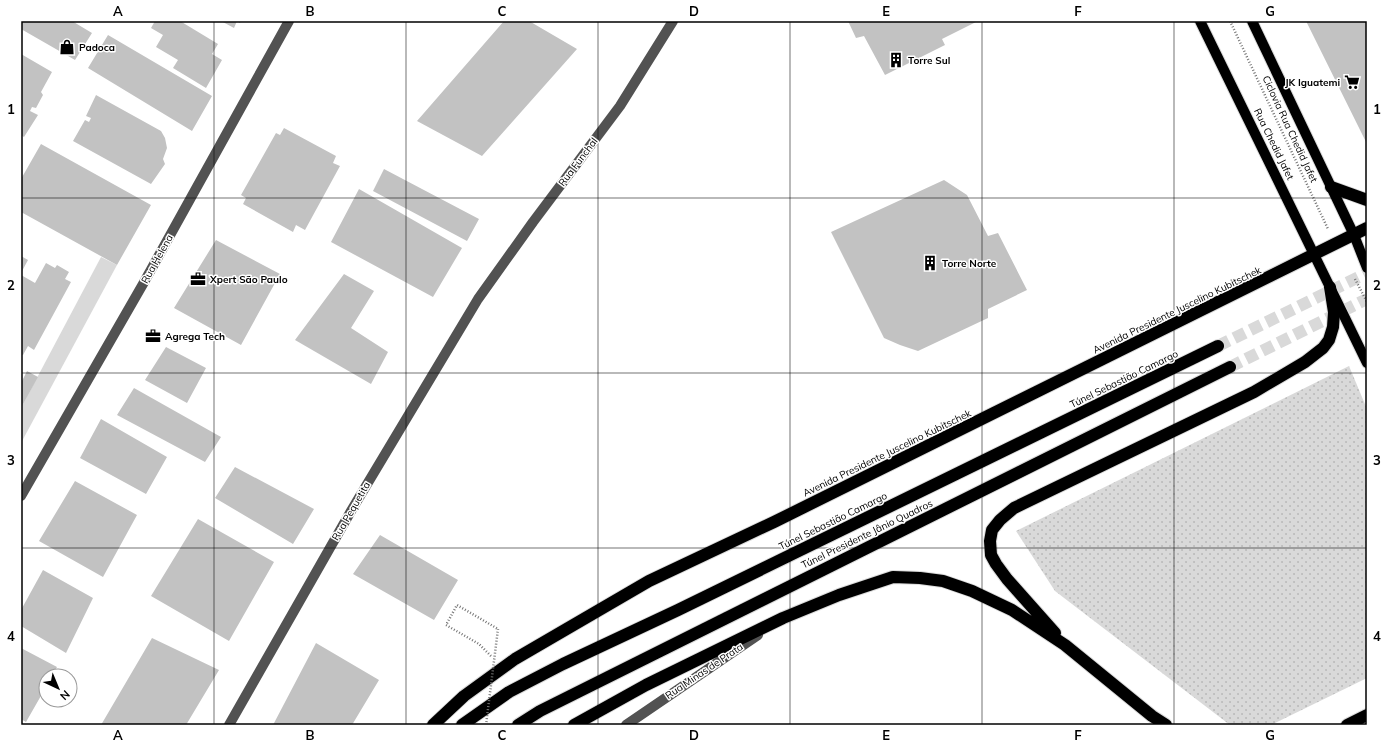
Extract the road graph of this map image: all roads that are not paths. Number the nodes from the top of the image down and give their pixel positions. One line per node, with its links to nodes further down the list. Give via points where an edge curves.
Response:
1 (289, 21): 16 (street, Rua Helena, via 143,284)
2 (673, 21): 12 (street, Rua Funchal, via 620,106)
3 (1200, 21): 9 (main road, Rua Chedid Jafet)
4 (1252, 21): 5 (main road)
5 (1331, 187): 6 (highway); 8 (main road)
6 (1367, 200)
7 (1367, 228): 8 (highway, Avenida Presidente Juscelino Kubitschek)
8 (1354, 235): 9 (highway, Avenida Presidente Juscelino Kubitschek); 10 (main road)
9 (1314, 255): 11 (main road, Rua Chedid Jafet); 21 (highway, Avenida Presidente Juscelino Kubitschek, via 774,522 649,581 515,659 464,696)
10 (1367, 268)
11 (1328, 282): 14 (main road, Rua Chedid Jafet); 18 (highway, via 1334,312 1333,327 1323,348 1305,362 1254,392 1014,508 992,530 991,555 996,564 1007,580)
12 (478, 299): 20 (street, Rua Pequetita, via 351,512)
13 (1218, 346): 22 (highway, Túnel Sebastião Camargo, via 563,664 509,692)
14 (1367, 363)
15 (1230, 367): 23 (highway, Túnel Presidente Jânio Quadros, via 686,637 540,711)
16 (21, 496)
17 (783, 618): 18 (highway, via 893,577 920,578 972,591 1012,610); 24 (highway, via 646,685); 25 (street, Rua Minas de Prata)
18 (1065, 645): 26 (highway)
19 (1367, 716): 27 (highway)
20 (229, 725)
21 (433, 725)
22 (462, 725)
23 (518, 725)
24 (574, 725)
25 (626, 725)
26 (1166, 725)
27 (1347, 725)

